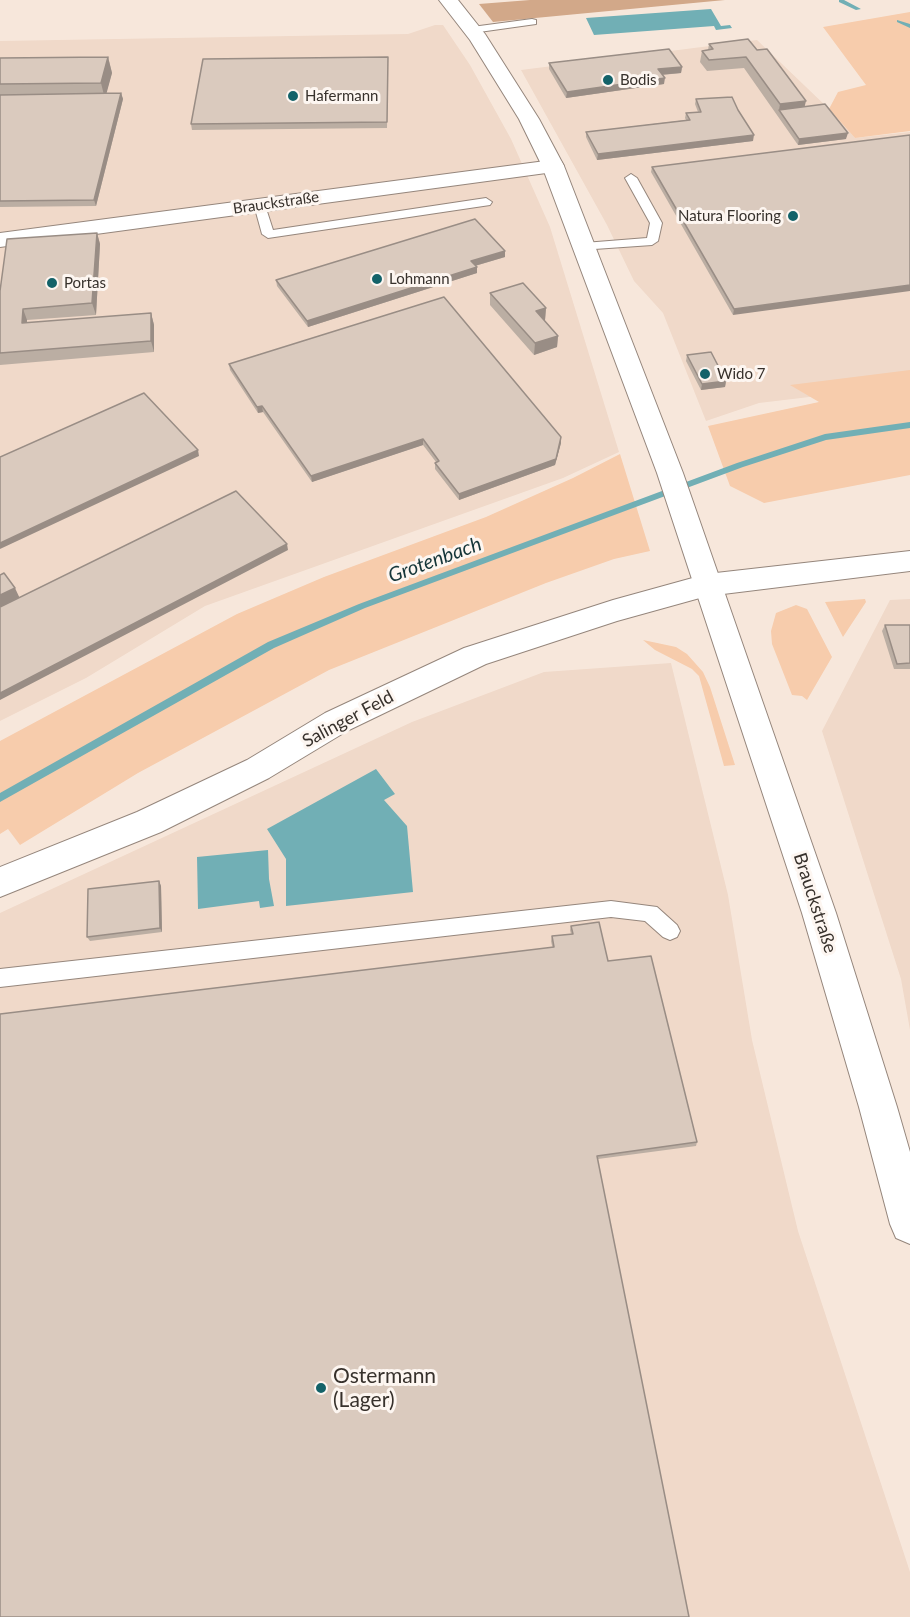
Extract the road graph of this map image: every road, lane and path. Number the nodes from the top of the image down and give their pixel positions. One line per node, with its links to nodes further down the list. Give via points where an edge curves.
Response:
1 (448, 0): 3 (street, Brauckstraße)
2 (532, 22): 3 (lane)
3 (472, 30): 4 (street, Brauckstraße, via 500,69)
4 (553, 166): 7 (street, Brauckstraße); 9 (street, Brauckstraße)
5 (631, 178): 9 (lane, via 656,223 651,241)
6 (486, 202): 7 (lane, via 268,234)
7 (260, 205): 8 (street, Brauckstraße)
8 (0, 240)
9 (584, 247): 11 (street, Brauckstraße, via 670,473)
10 (910, 561): 11 (street)
11 (707, 585): 12 (street, Salinger Feld, via 475,656 336,722 258,769 148,822); 15 (street, Brauckstraße, via 819,913)
12 (0, 882)
13 (670, 931): 14 (lane, via 650,913 611,909)
14 (0, 978)
15 (910, 1224)

